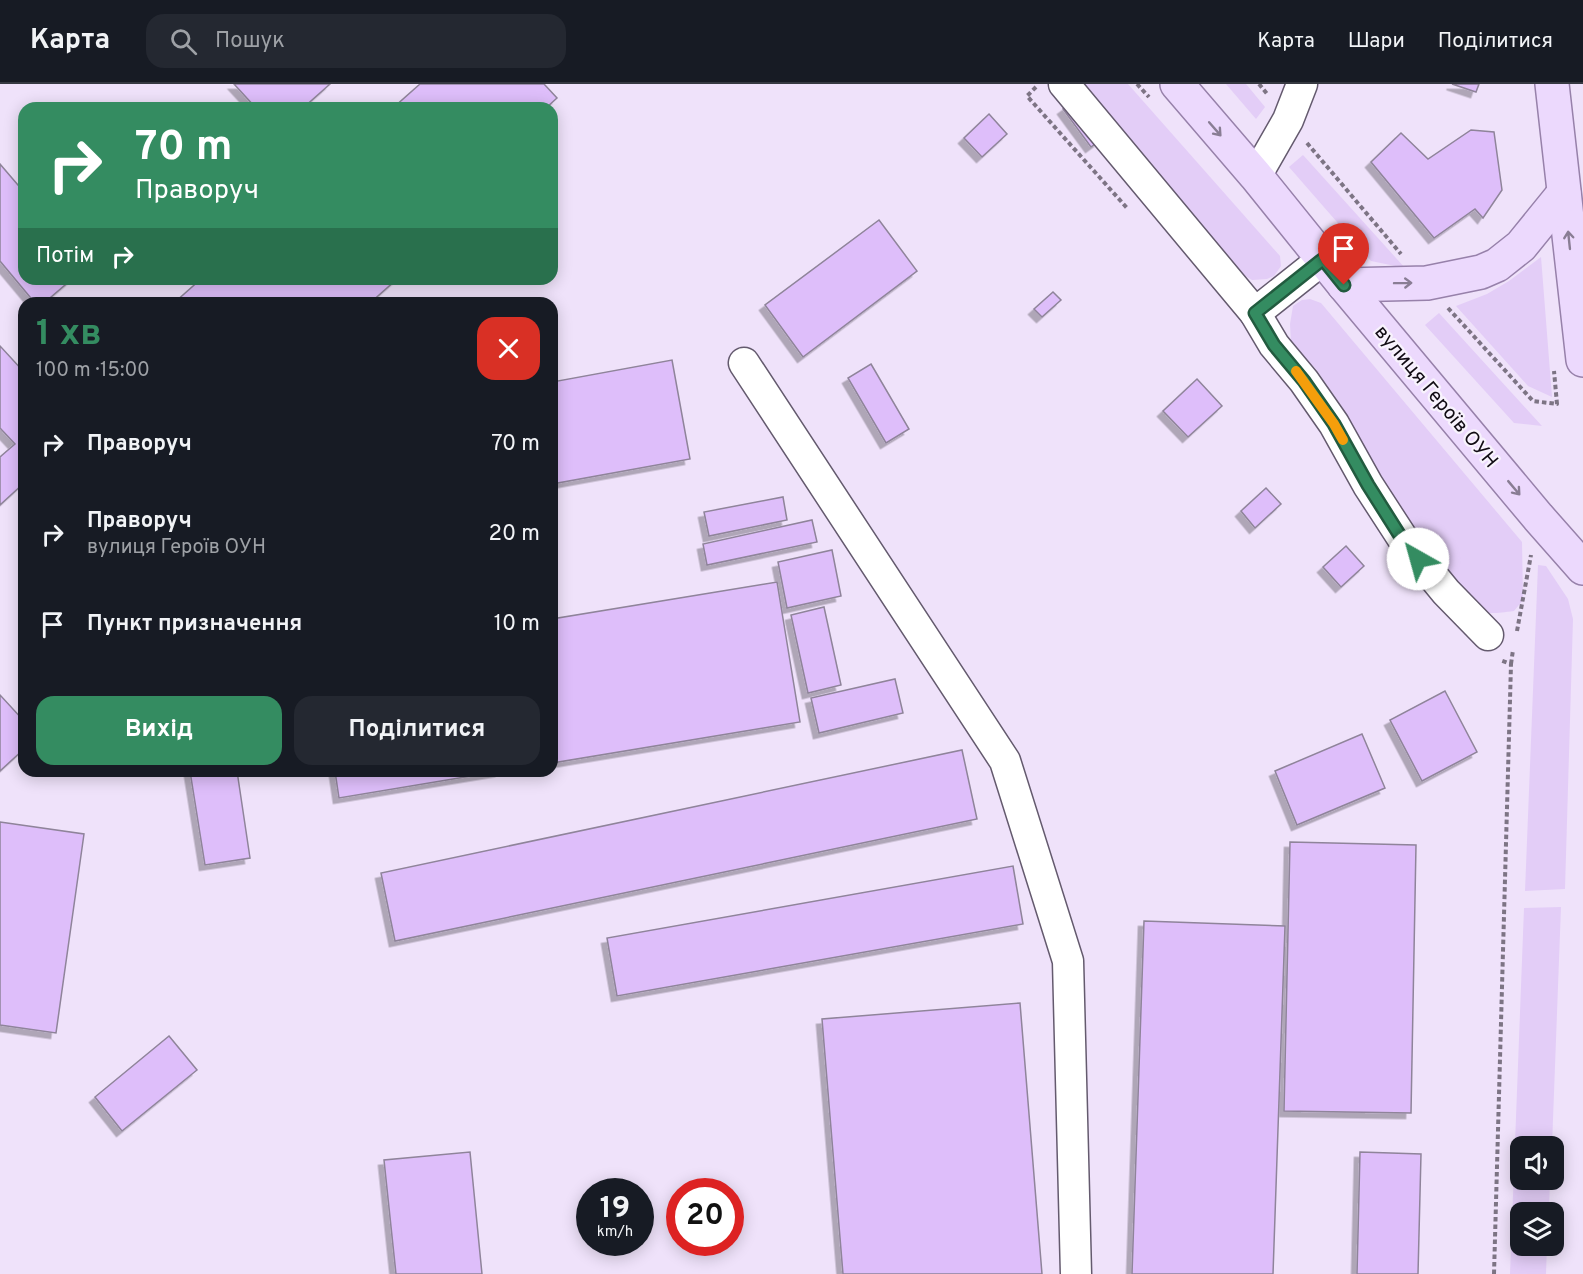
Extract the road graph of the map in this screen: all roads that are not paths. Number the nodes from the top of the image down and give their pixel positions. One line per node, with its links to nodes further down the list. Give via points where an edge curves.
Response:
1 (1064, 84): 9 (lane)
2 (1177, 84): 5 (main road, вулиця Героїв ОУН, one-way to 5)
3 (1302, 84): 5 (lane, via 1288,120)
4 (1552, 84): 6 (main road)
5 (1256, 176): 7 (main road, вулиця Героїв ОУН)
6 (1564, 193): 8 (main road, one-way to 6, via 1427,283 1481,272 1521,246); 10 (main road, one-way to 6)
7 (1323, 259): 8 (main road, вулиця Героїв ОУН); 9 (lane)
8 (1344, 285): 12 (main road, вулиця Героїв ОУН, one-way to 12)
9 (1255, 313): 13 (lane, via 1274,345 1334,424 1404,542)
10 (1583, 360)
11 (744, 363): 14 (lane, via 1005,760 1068,961)
12 (1583, 568)
13 (1490, 646)
14 (1076, 1274)

